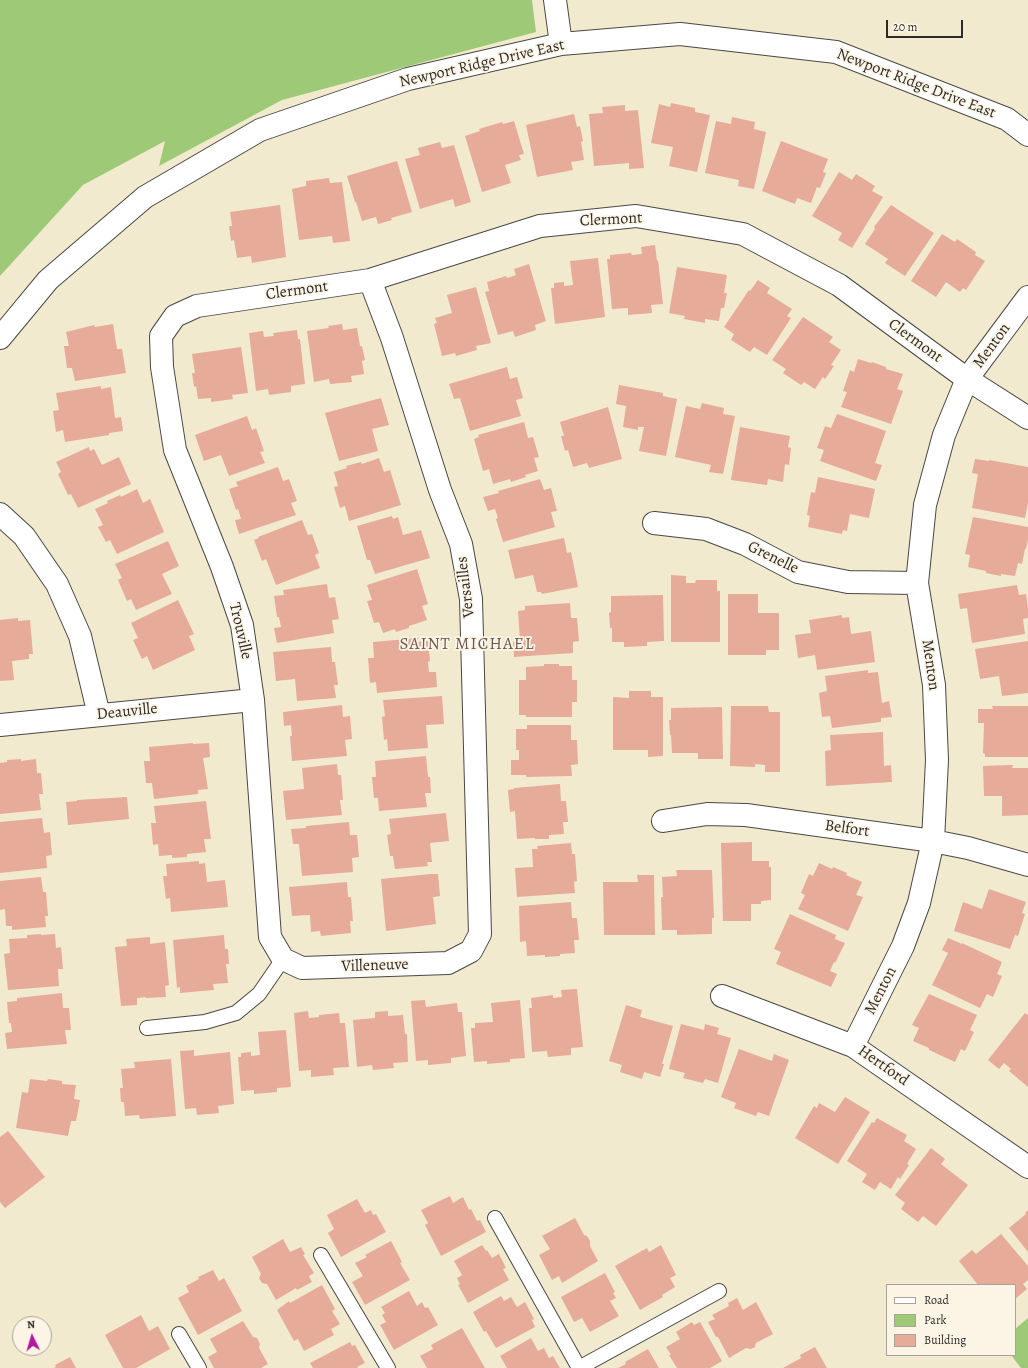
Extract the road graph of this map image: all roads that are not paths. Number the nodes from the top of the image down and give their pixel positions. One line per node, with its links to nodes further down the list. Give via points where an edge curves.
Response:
1 (555, 0): 2 (street)
2 (561, 44): 3 (street, Newport Ridge Drive East, via 680,34 836,52 1007,119); 7 (street, Newport Ridge Drive East, via 408,79 260,130 145,198 48,280)
3 (1028, 135)
4 (370, 280): 6 (street, Clermont, via 197,306 175,316); 8 (street, Clermont, via 540,226 636,216 743,234 839,285); 19 (street, Versailles, via 392,338 440,490 461,544 469,591)
5 (1028, 297): 8 (street, Menton)
6 (161, 336): 13 (street, Trouville, via 162,367 175,450 222,567 242,625)
7 (0, 338)
8 (967, 379): 9 (street, Clermont); 12 (street, Menton, via 944,435 925,505)
9 (1028, 418)
10 (0, 514): 14 (street, via 24,536 57,584 80,636)
11 (654, 523): 12 (street, Grenelle, via 706,529 745,544 798,572 848,582)
12 (917, 583): 17 (street, Menton, via 934,685 937,760)
13 (253, 700): 14 (street, Deauville); 20 (street, Trouville, via 270,937)
14 (99, 715): 15 (street, Deauville)
15 (0, 725)
16 (663, 821): 17 (street, Belfort, via 707,814 746,814)
17 (933, 841): 18 (street, Belfort); 23 (street, Menton, via 919,903 903,946)
18 (1028, 864)
19 (480, 934): 20 (street, Villeneuve, via 471,951 448,963 302,968)
20 (283, 959): 22 (lane, via 258,994 236,1013 205,1022)
21 (722, 996): 23 (street, Hertford)
22 (147, 1028)
23 (853, 1046): 24 (street, Hertford)
24 (1028, 1167)
25 (495, 1218): 31 (lane)
26 (321, 1255): 30 (lane)
27 (719, 1291): 31 (lane)
28 (179, 1334): 29 (lane)
29 (199, 1368)
30 (388, 1368)
31 (579, 1368)

